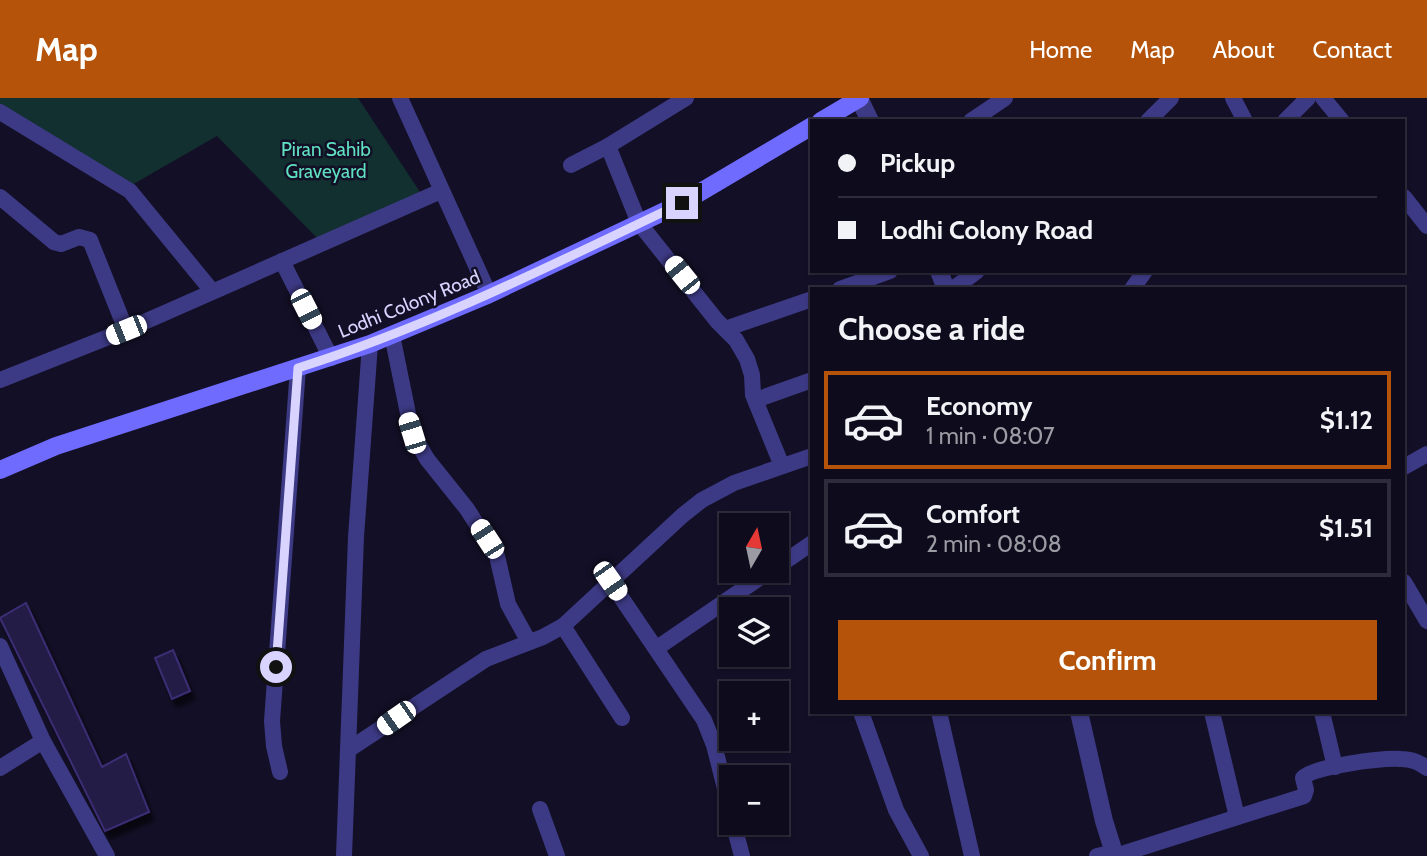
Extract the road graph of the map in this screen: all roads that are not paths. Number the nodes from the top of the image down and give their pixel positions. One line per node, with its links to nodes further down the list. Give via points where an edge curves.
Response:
1 (400, 98): 20 (street)
2 (686, 98): 18 (street)
3 (859, 98): 10 (main road); 11 (street)
4 (1005, 98): 12 (street)
5 (1171, 98): 13 (street)
6 (1233, 98): 14 (street)
7 (1308, 98): 15 (street)
8 (1323, 98): 16 (street)
9 (0, 112): 30 (street, via 130,191)
10 (824, 119)
11 (869, 119)
12 (974, 119)
13 (1149, 119)
14 (1244, 119)
15 (1286, 119)
16 (1340, 119)
17 (810, 127): 23 (main road, Lodhi Colony Road, via 682,203)
18 (608, 146): 19 (street); 23 (street)
19 (571, 165)
20 (442, 191): 25 (street); 31 (street)
21 (0, 197): 34 (street, via 54,242 79,237 90,240)
22 (1405, 198): 24 (street)
23 (639, 223): 31 (main road, Lodhi Colony Road); 33 (street)
24 (1427, 226)
25 (282, 261): 30 (street); 37 (street)
26 (884, 273): 28 (street)
27 (974, 273): 29 (street)
28 (846, 287)
29 (956, 287)
30 (212, 291): 34 (street)
31 (489, 294): 35 (main road, Lodhi Colony Road)
32 (810, 300): 33 (street)
33 (725, 329): 41 (street, via 747,359)
34 (126, 330): 39 (street)
35 (392, 335): 36 (main road, Lodhi Colony Road); 54 (street, via 412,433 497,556 508,604)
36 (370, 344): 37 (main road, Lodhi Colony Road); 64 (street, via 356,537)
37 (331, 358): 38 (main road, Lodhi Colony Road)
38 (298, 368): 46 (main road, Lodhi Colony Road, via 56,446); 69 (street, via 272,721)
39 (0, 380)
40 (810, 381): 41 (street)
41 (756, 400): 44 (street)
42 (1427, 454): 45 (street)
43 (810, 457): 44 (street)
44 (782, 466): 49 (street, via 702,500)
45 (1405, 466)
46 (0, 470)
47 (810, 544): 48 (street)
48 (789, 559)
49 (610, 581): 53 (street); 56 (street)
50 (752, 583): 56 (street)
51 (1405, 584): 52 (street)
52 (1427, 621)
53 (563, 626): 54 (street); 62 (street)
54 (529, 642): 64 (street, via 459,674)
55 (0, 646): 63 (street)
56 (657, 648): 65 (street, via 704,720)
57 (861, 714): 78 (street, via 895,810)
58 (939, 714): 79 (street)
59 (1079, 714): 73 (street)
60 (1212, 714): 71 (street)
61 (1322, 714): 66 (street)
62 (622, 718)
63 (43, 741): 67 (street); 74 (street)
64 (348, 750): 75 (street)
65 (719, 767)
66 (1335, 767): 68 (street, via 1401,759); 71 (street, via 1304,775 1304,796)
67 (0, 768)
68 (1427, 768)
69 (281, 772)
70 (540, 809): 76 (street)
71 (1237, 817): 73 (street)
72 (736, 835): 77 (street)
73 (1109, 855)
74 (107, 856)
75 (344, 856)
76 (557, 856)
77 (741, 856)
78 (921, 856)
79 (972, 856)

